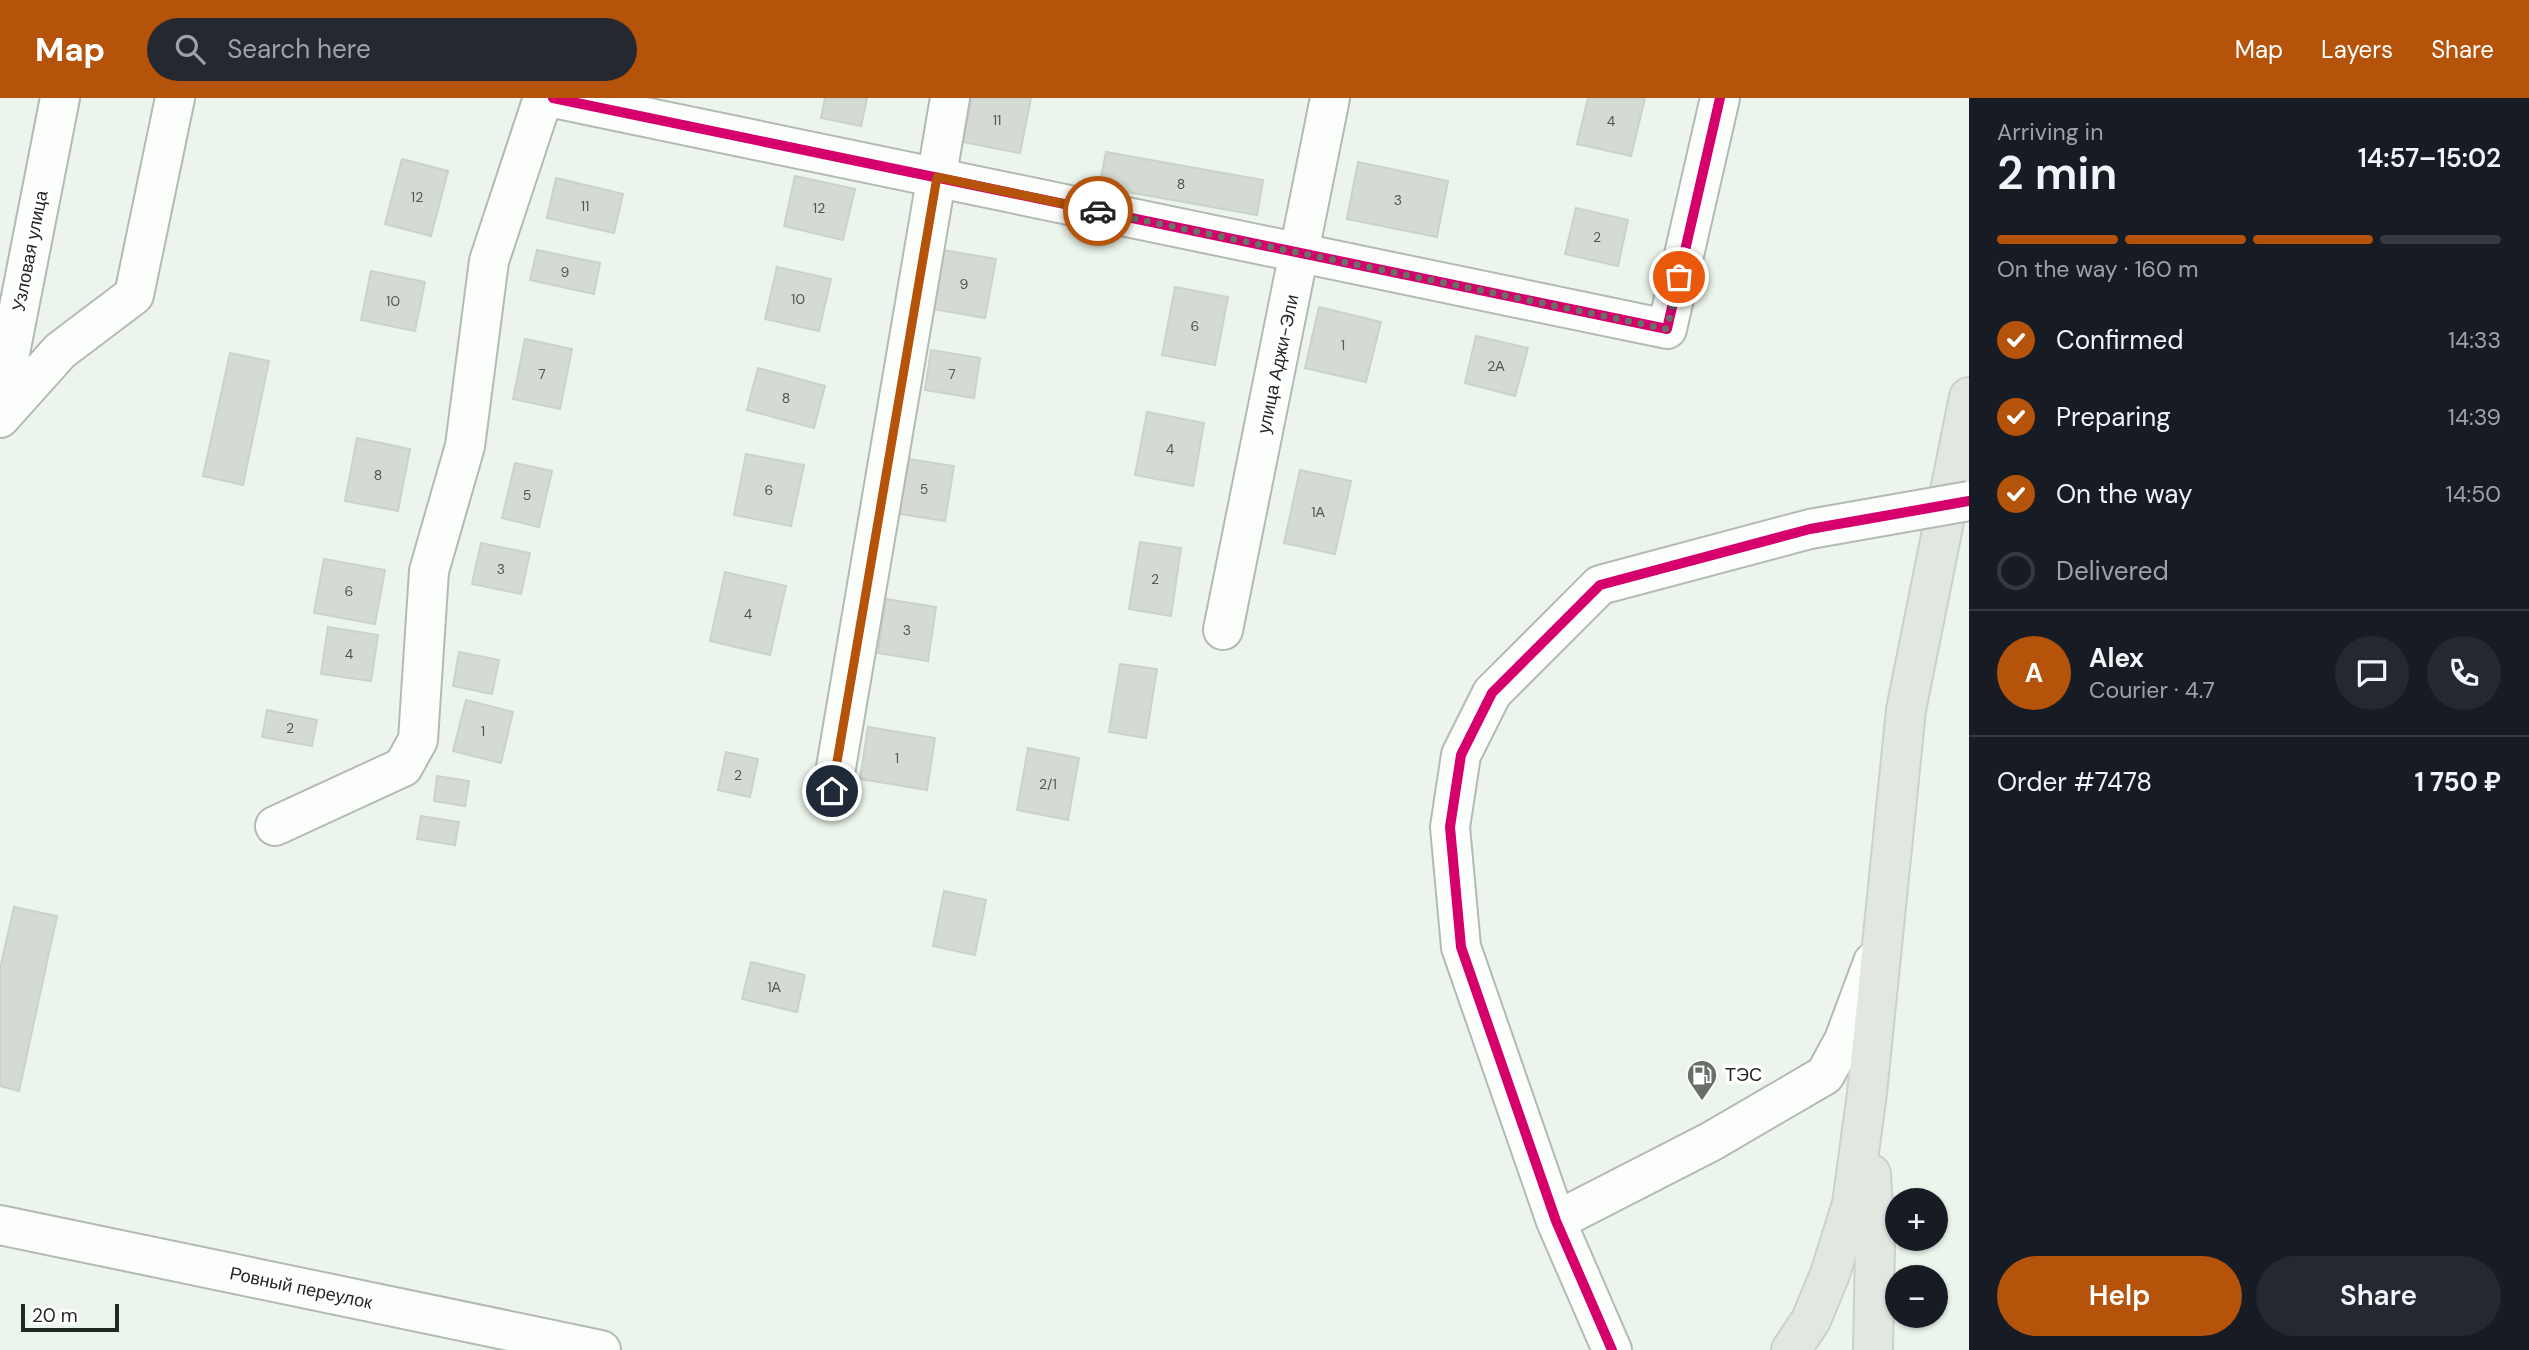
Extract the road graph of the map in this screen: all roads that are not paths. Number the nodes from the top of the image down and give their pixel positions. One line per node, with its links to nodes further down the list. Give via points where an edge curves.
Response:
1 (60, 98): 11 (street, Узловая улица)
2 (175, 98): 12 (street, via 134,295 60,351)
3 (544, 98): 16 (street, via 489,261 466,446 429,571 418,740 403,767)
4 (553, 98): 8 (street)
5 (950, 98): 8 (street)
6 (1330, 98): 9 (street, улица Аджи-Эли)
7 (1720, 98): 9 (street, via 1667,329)
8 (937, 177): 9 (street); 15 (street)
9 (1301, 252): 14 (street, улица Аджи-Эли)
10 (1969, 397): 17 (main road, via 1906,710)
11 (0, 404)
12 (0, 418)
13 (1969, 501): 19 (street, bridge, via 1810,529 1600,585 1492,693 1461,755 1450,827 1461,947)
14 (1223, 630)
15 (832, 791)
16 (275, 825)
17 (1884, 929): 18 (main road); 19 (street, via 1858,1007 1825,1075 1712,1141)
18 (1867, 1093): 23 (main road, via 1852,1204 1811,1320); 24 (main road)
19 (1556, 1221): 22 (street)
20 (0, 1225): 21 (street, Ровный переулок)
21 (601, 1350)
22 (1612, 1350)
23 (1791, 1350)
24 (1873, 1350)

